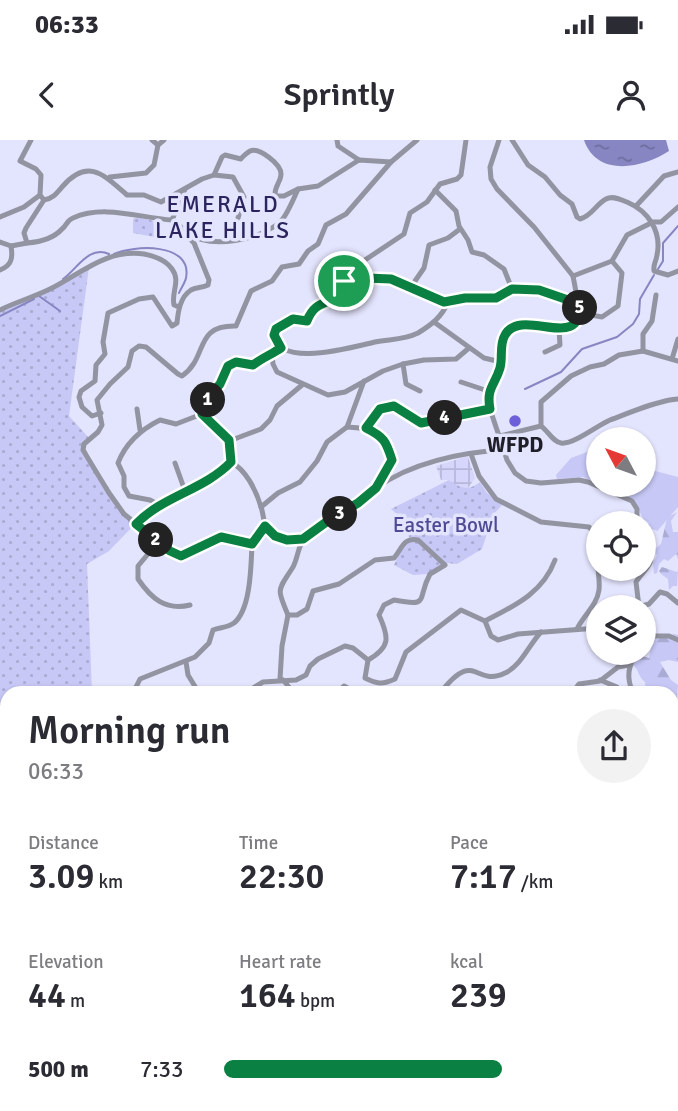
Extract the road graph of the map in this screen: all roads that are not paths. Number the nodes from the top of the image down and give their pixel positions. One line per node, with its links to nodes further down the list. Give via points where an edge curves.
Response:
1 (31, 140): 18 (street, via 20,161 41,175)
2 (152, 140): 9 (street)
3 (164, 140): 9 (street)
4 (337, 140): 10 (street, via 338,146)
5 (417, 140): 11 (street)
6 (466, 140): 17 (street, via 461,175)
7 (499, 140): 33 (street, via 491,179)
8 (512, 140): 19 (street, via 528,166 574,206 580,219 606,198)
9 (158, 145): 14 (street, via 154,165 146,173)
10 (359, 160): 11 (street); 16 (street, via 327,182)
11 (391, 162): 62 (street, via 346,214 326,225 318,244 299,264 282,267 272,281 251,291 240,322 214,330 185,374 178,374 146,347 135,348 128,367 97,400)
12 (678, 173): 19 (street, via 664,176)
13 (214, 176): 15 (street); 16 (street, via 224,155 241,159 254,150 281,171 275,196); 26 (street, via 233,177 244,197)
14 (110, 177): 15 (street, via 127,195 161,202); 18 (street, via 77,173 54,196)
15 (186, 187): 22 (street)
16 (298, 189): 26 (street, via 279,223 257,236)
17 (435, 190): 25 (street, via 456,211); 34 (street, via 410,213 404,234 350,268)
18 (42, 197): 21 (street); 28 (street, via 24,233)
19 (636, 206): 23 (street)
20 (678, 207): 23 (street, via 661,222)
21 (0, 217)
22 (172, 220): 24 (street); 28 (street, via 87,213 69,219 52,238)
23 (653, 222): 30 (street, via 628,235); 32 (street, via 658,243 654,271 668,275)
24 (177, 226): 26 (street, via 200,240); 40 (street, via 194,243 209,280 208,285 188,292)
25 (460, 229): 35 (street, via 429,245); 36 (street, via 473,253 484,255 506,271)
26 (238, 240)
27 (0, 242): 29 (street)
28 (27, 243): 29 (street)
29 (11, 246): 31 (street, via 12,260)
30 (612, 261): 33 (street); 42 (street, via 622,273 618,306 602,317)
31 (0, 270)
32 (678, 271)
33 (573, 276): 38 (street)
34 (344, 281): 35 (street, via 379,277); 46 (street, via 331,300 314,308 307,321 288,320 274,330)
35 (414, 289): 39 (street)
36 (512, 289): 38 (street, via 539,290); 39 (street, via 496,298)
37 (656, 295): 48 (street, via 652,321 643,334)
38 (579, 301): 42 (street)
39 (448, 302): 43 (street)
40 (178, 307): 41 (street, via 173,301 177,277 171,267 157,257 125,252); 62 (street, via 177,323 172,326 153,297 108,313 105,354 96,365 95,382 79,397 87,413)
41 (0, 310)
42 (580, 313): 44 (street, via 573,324)
43 (434, 322): 46 (street, via 399,340 344,350 300,354); 47 (street)
44 (559, 329): 49 (street, via 559,345); 52 (street, via 515,326 505,335)
45 (678, 339): 51 (street)
46 (281, 348): 50 (street)
47 (469, 348): 52 (street, via 487,360); 53 (street, via 456,359)
48 (643, 351): 51 (street); 64 (street, via 619,355 571,376 541,402)
49 (545, 352)
50 (272, 354): 56 (street, via 277,372); 63 (street, via 253,365 236,362 228,366)
51 (675, 360)
52 (501, 362): 58 (street)
53 (403, 364): 54 (street); 57 (street, via 405,384)
54 (364, 381): 56 (street, via 328,395); 65 (street)
55 (461, 382): 58 (street)
56 (302, 385): 69 (street, via 277,406 261,429)
57 (420, 391)
58 (488, 391): 61 (street)
59 (678, 399): 64 (street, via 610,420 568,443 555,441)
60 (137, 409): 67 (street)
61 (490, 409): 66 (street, via 421,423 394,406 386,407); 68 (street)
62 (101, 413): 79 (street, via 102,425 83,444 83,450 115,503)
63 (202, 414): 67 (street, via 176,424 160,420); 69 (street)
64 (541, 426): 68 (street)
65 (347, 427): 66 (street); 77 (street, via 327,442 300,482)
66 (366, 428): 74 (street, via 382,436 392,460)
67 (141, 430): 76 (street, via 118,466 129,496)
68 (500, 436): 70 (street)
69 (229, 440): 72 (street)
70 (504, 450): 71 (street); 78 (street, via 510,467 526,481 594,484 632,501)
71 (471, 454): 74 (street, via 406,471); 81 (street, via 479,476 496,499 541,522)
72 (231, 462): 75 (street); 77 (street, via 246,475)
73 (174, 463): 75 (street)
74 (376, 488): 82 (street)
75 (185, 491): 76 (street)
76 (159, 505): 79 (street)
77 (261, 507): 80 (street)
78 (637, 511)
79 (136, 524): 83 (street)
80 (265, 526): 82 (street, via 275,536); 84 (street)
81 (586, 527)
82 (303, 539): 90 (street, via 295,565 280,588)
83 (158, 542): 84 (street, via 181,556 221,537); 89 (street, via 138,566 138,579 160,603)
84 (252, 544): 98 (street, via 243,611 237,621 213,630 209,643)
85 (555, 560): 91 (street, via 533,594)
86 (599, 581): 92 (street, via 594,606)
87 (656, 596): 88 (street, via 665,593)
88 (678, 603)
89 (190, 605)
90 (288, 615): 97 (street, via 307,610 313,591 338,584 375,560 394,558 404,542 418,540 445,566 428,577 417,602 390,600 381,608 387,643); 100 (street)
91 (485, 621): 94 (street, via 491,636 498,640); 97 (street, via 457,611 405,652 395,680 386,684 365,678)
92 (577, 629): 93 (street); 94 (street)
93 (586, 629)
94 (541, 632): 106 (street, via 518,665 504,674 484,676 466,670)
95 (656, 636): 96 (street)
96 (678, 640)
97 (368, 660): 100 (street, via 345,646 318,659 306,675)
98 (186, 662): 102 (street, via 140,679); 103 (street)
99 (629, 665): 101 (street); 109 (street)
100 (280, 679): 104 (street); 105 (street)
101 (600, 680): 107 (street); 108 (street)
102 (136, 686)
103 (194, 686)
104 (257, 686)
105 (289, 686)
106 (445, 686)
107 (577, 686)
108 (615, 686)
109 (630, 686)

